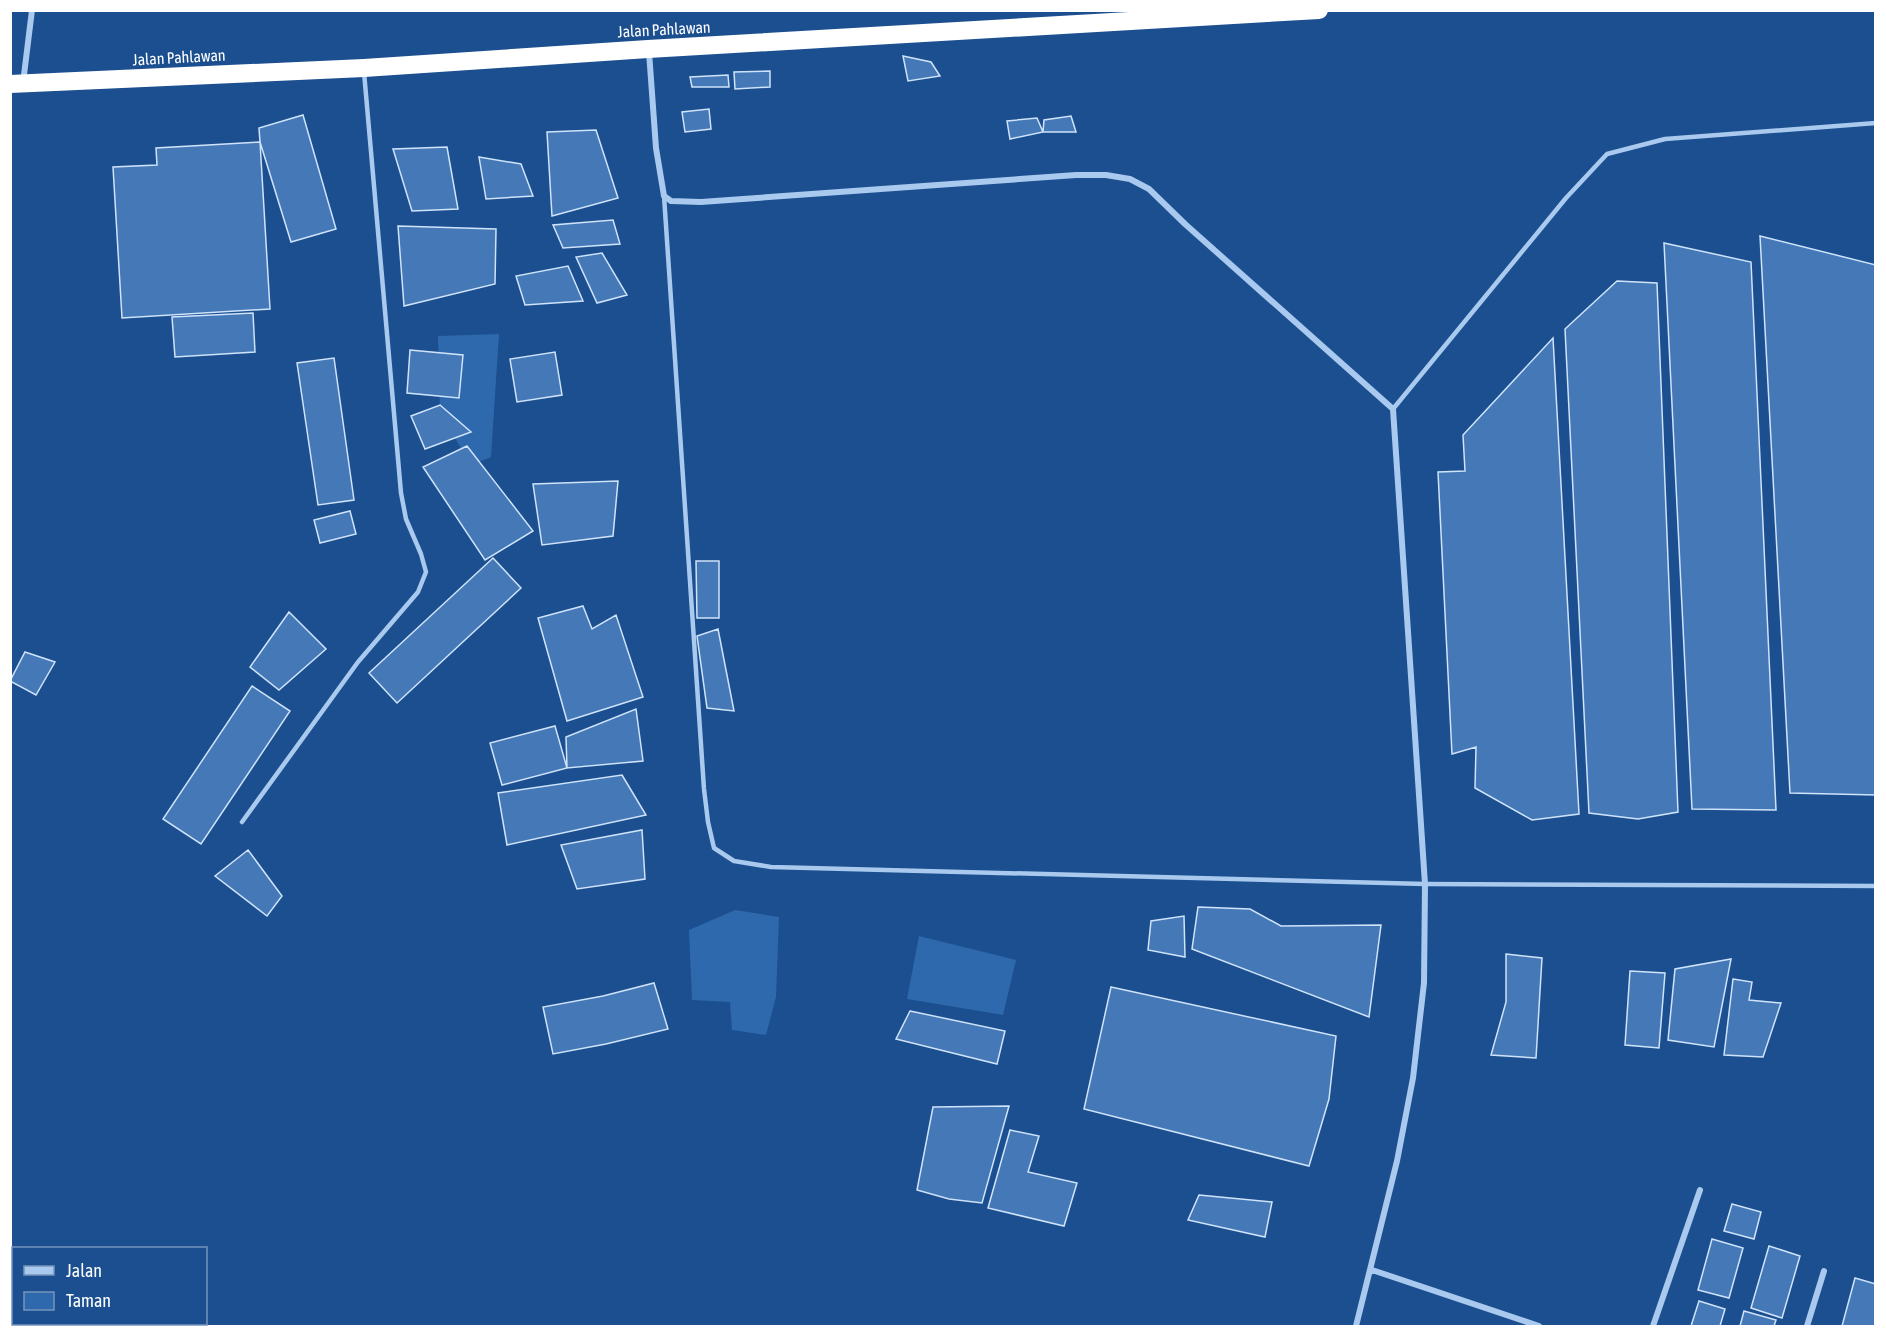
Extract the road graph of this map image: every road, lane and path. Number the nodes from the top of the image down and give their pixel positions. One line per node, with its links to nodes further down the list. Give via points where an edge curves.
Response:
1 (32, 10): 5 (street)
2 (1319, 10): 3 (highway, Jalan Pahlawan)
3 (648, 49): 4 (highway, Jalan Pahlawan); 7 (street)
4 (364, 68): 5 (highway, Jalan Pahlawan); 9 (lane, via 401,493 406,519 426,572 418,592 358,662)
5 (17, 84)
6 (1875, 123): 8 (lane, via 1665,139 1607,154 1566,198)
7 (664, 196): 8 (street, via 671,201 701,202 1076,175 1130,179 1149,189); 10 (lane, via 704,789 714,848 734,861 771,867)
8 (1393, 409): 10 (street)
9 (242, 822)
10 (1425, 884): 11 (lane); 13 (street, via 1424,983 1413,1078)
11 (1875, 886)
12 (1700, 1190): 17 (street)
13 (1372, 1270): 15 (street); 16 (street)
14 (1824, 1271): 18 (street)
15 (1356, 1326)
16 (1539, 1326)
17 (1653, 1326)
18 (1808, 1326)

